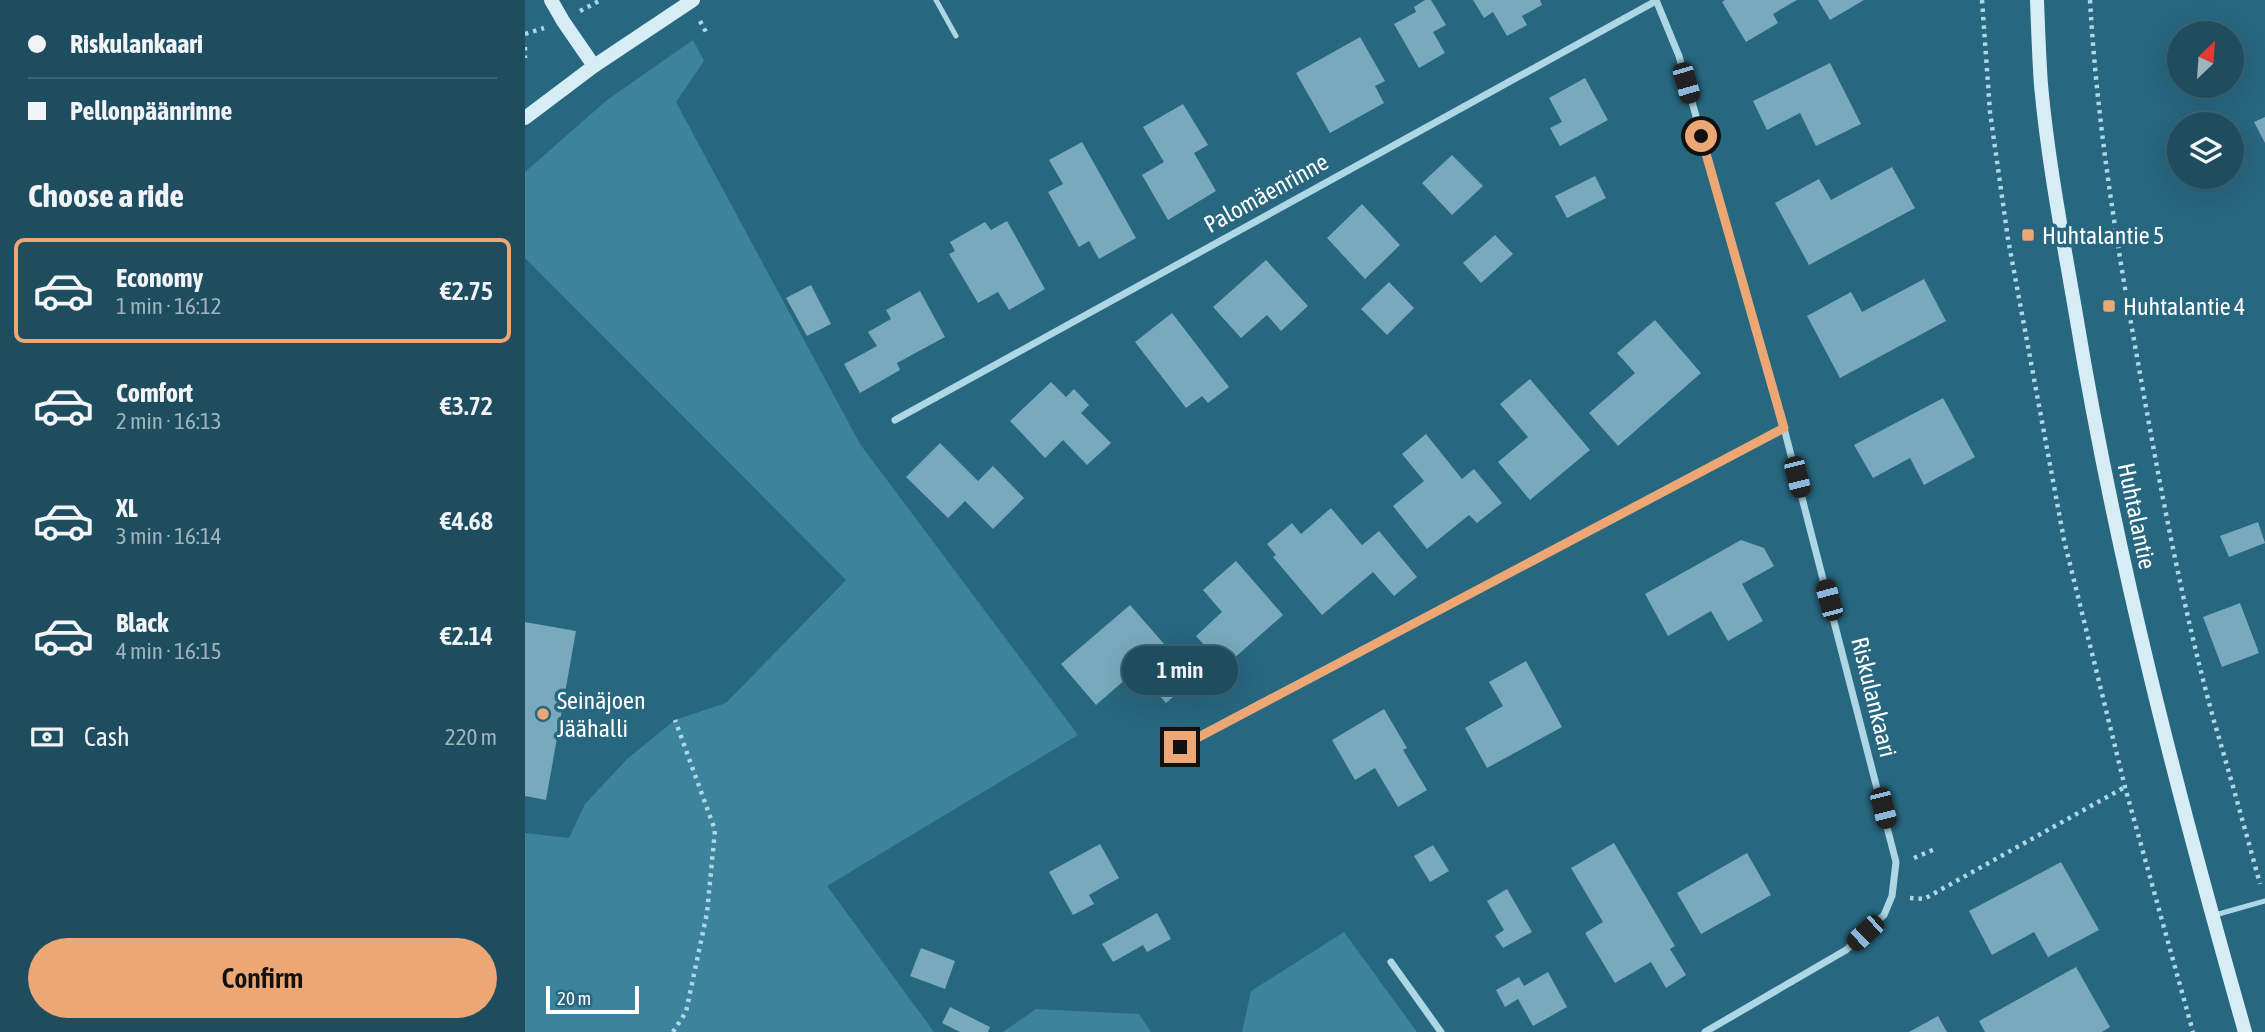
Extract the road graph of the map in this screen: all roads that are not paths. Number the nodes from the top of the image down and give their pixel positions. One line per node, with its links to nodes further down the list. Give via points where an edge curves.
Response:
1 (551, 0): 7 (main road)
2 (693, 0): 7 (main road)
3 (936, 0): 6 (lane)
4 (1656, 0): 9 (street, Palomäenrinne); 10 (street, Riskulankaari, via 1679,56)
5 (2037, 0): 13 (main road, Huhtalantie, via 2050,154 2093,416 2126,578)
6 (956, 37)
7 (594, 66): 8 (main road)
8 (525, 118)
9 (895, 420)
10 (1784, 428): 11 (street); 16 (street, Riskulankaari, via 1896,862 1892,896 1884,915 1846,950)
11 (1180, 747)
12 (2265, 901): 13 (lane)
13 (2212, 915): 17 (main road, Huhtalantie)
14 (1391, 962): 15 (street)
15 (1441, 1032)
16 (1705, 1032)
17 (2245, 1032)

